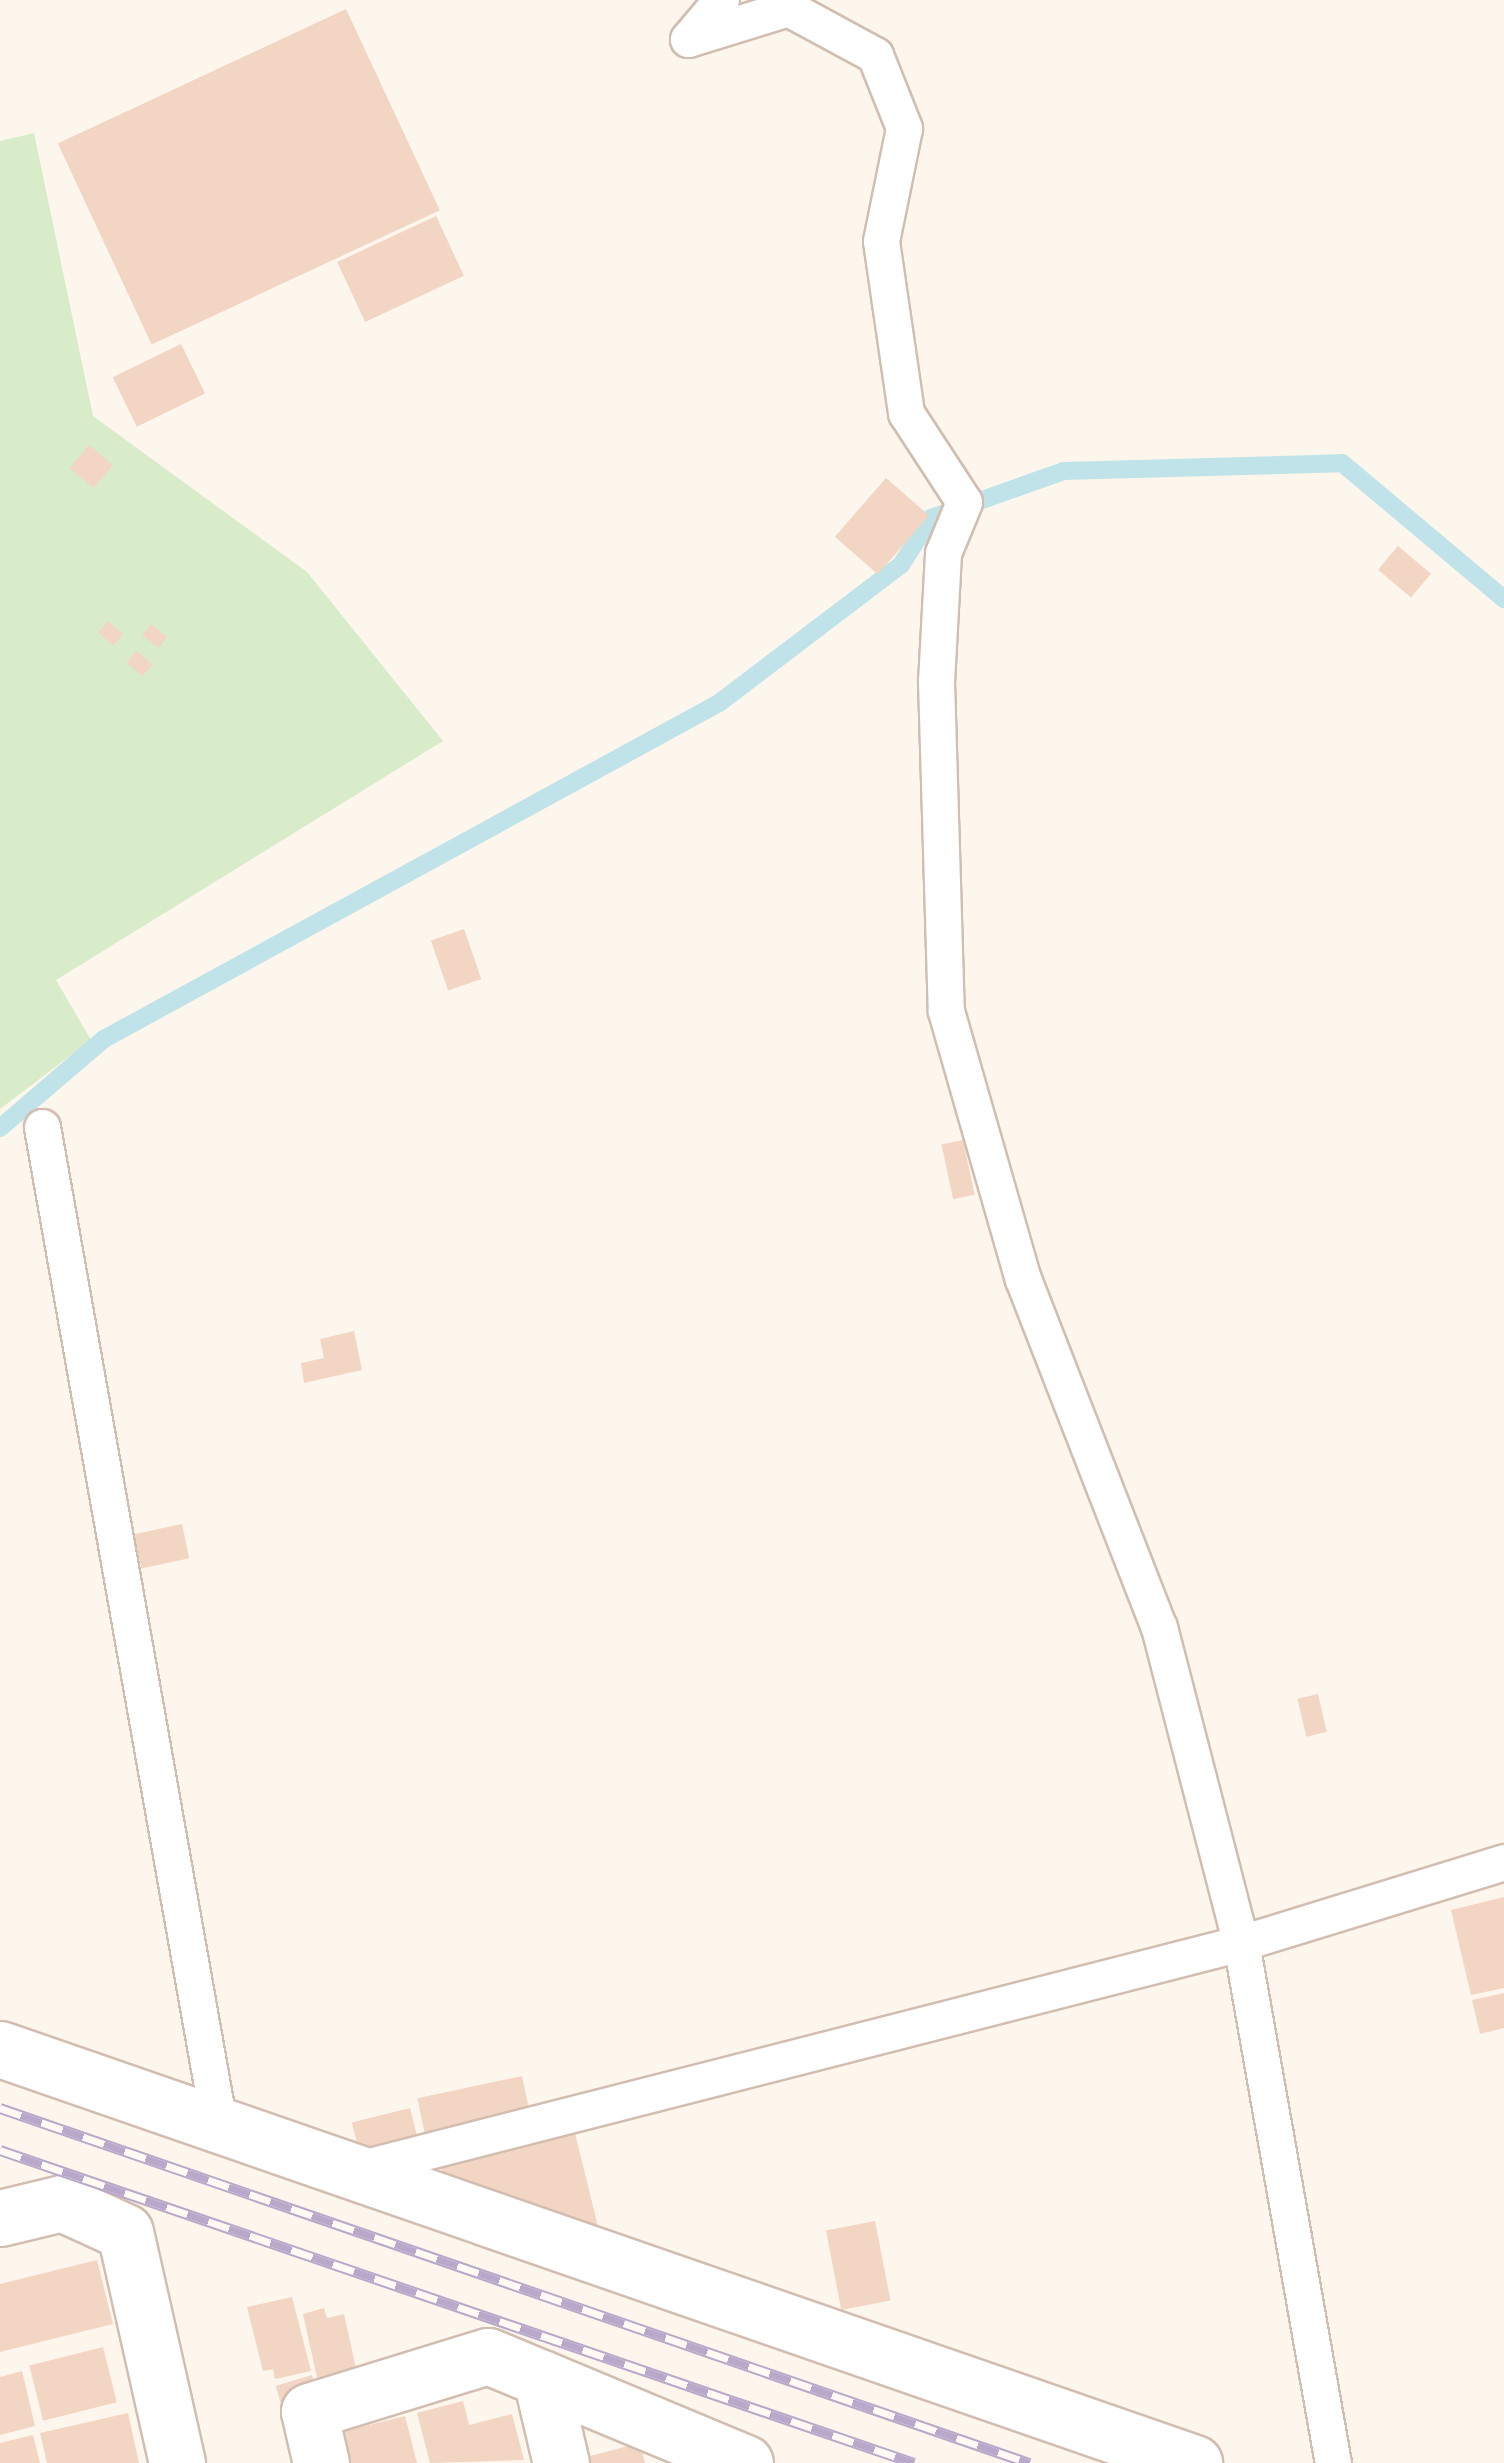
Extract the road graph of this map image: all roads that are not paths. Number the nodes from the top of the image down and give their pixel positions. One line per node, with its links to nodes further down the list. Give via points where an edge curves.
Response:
1 (720, 0): 4 (lane, via 688,39 788,8 874,55 904,128 880,241 906,413 964,502 943,553 936,682 946,1011 1023,1279 1159,1626)
2 (42, 1127): 6 (lane)
3 (1504, 1862): 4 (lane)
4 (1241, 1942): 7 (lane); 15 (lane)
5 (0, 2049): 6 (street)
6 (220, 2130): 7 (street)
7 (339, 2174): 14 (street)
8 (0, 2218): 10 (street, via 62,2203 125,2232)
9 (542, 2378): 11 (street, via 488,2356 309,2412); 12 (street); 13 (street)
10 (177, 2463)
11 (321, 2463)
12 (561, 2463)
13 (745, 2463)
14 (1194, 2463)
15 (1333, 2463)

